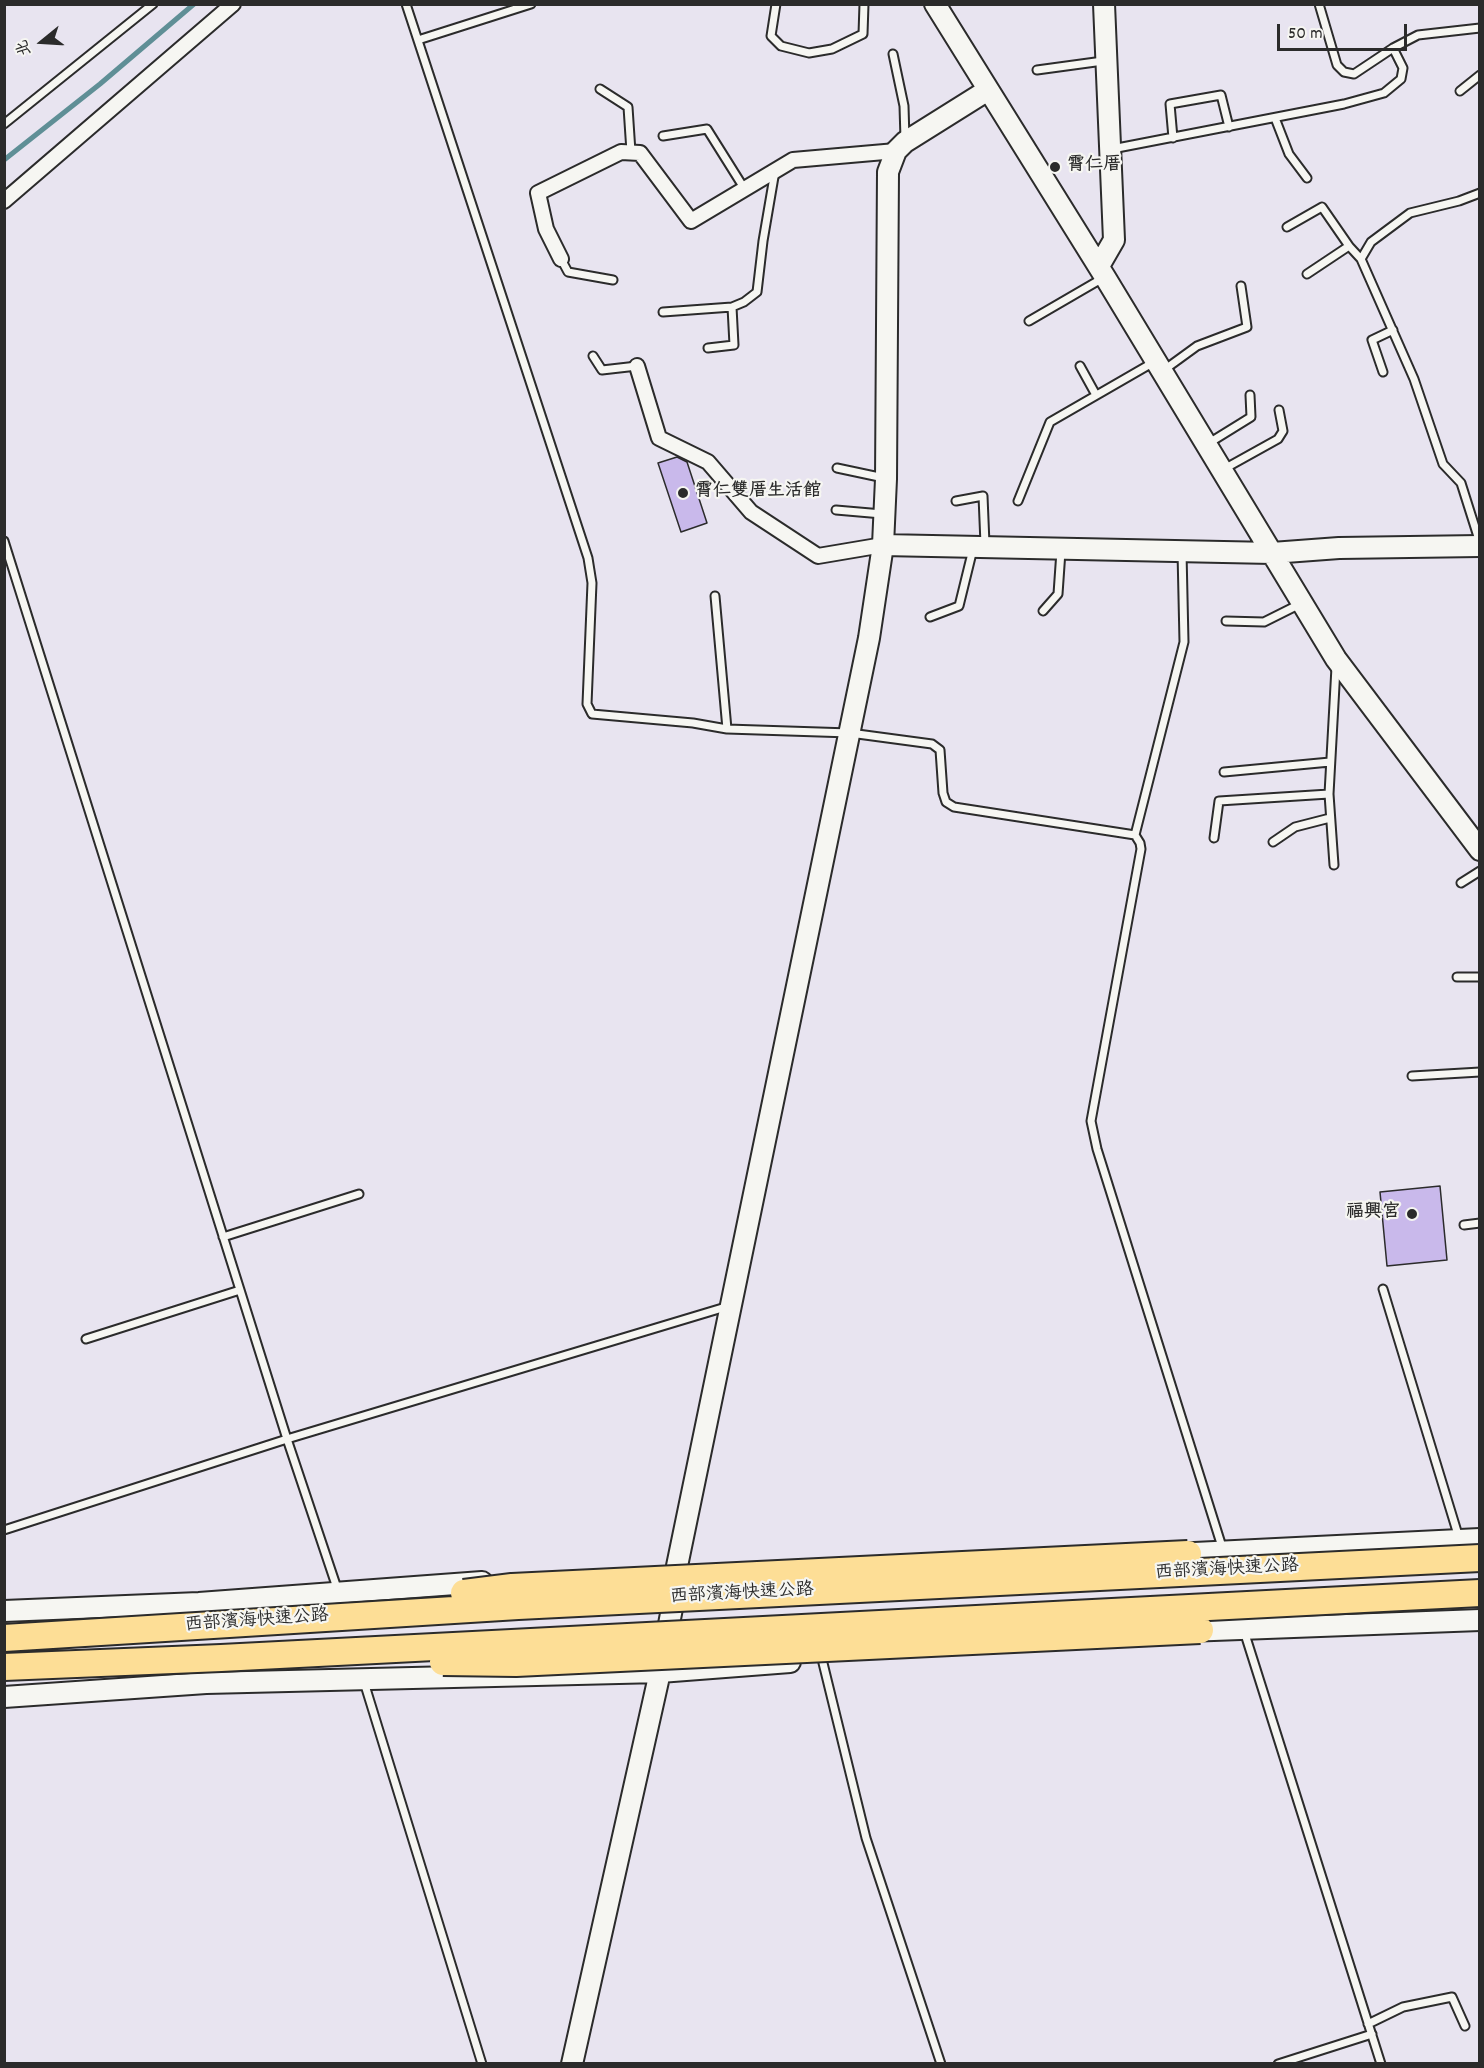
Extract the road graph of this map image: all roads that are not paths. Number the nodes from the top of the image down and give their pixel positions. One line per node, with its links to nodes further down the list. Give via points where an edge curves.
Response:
1 (153, 4): 21 (lane)
2 (233, 4): 32 (street)
3 (406, 4): 11 (lane)
4 (531, 4): 11 (lane)
5 (776, 4): 6 (lane, via 771,36 781,46 809,53 832,49 863,34)
6 (864, 4)
7 (935, 4): 18 (main road)
8 (1104, 4): 14 (main road)
9 (1319, 4): 12 (lane, via 1337,65 1344,72 1354,74)
10 (1479, 28): 12 (lane, via 1418,35)
11 (418, 40): 75 (lane, via 588,558 592,583 587,704 592,714)
12 (1393, 48): 20 (lane, via 1403,68 1401,79 1384,93)
13 (893, 54): 25 (lane, via 904,106)
14 (1106, 61): 15 (lane); 26 (main road)
15 (1037, 70)
16 (1479, 75): 19 (lane)
17 (600, 89): 27 (lane, via 628,107)
18 (988, 90): 25 (main road); 37 (main road)
19 (1460, 91)
20 (1275, 118): 22 (lane); 29 (lane, via 1289,154)
21 (4, 124)
22 (1229, 127): 24 (lane); 24 (lane, via 1221,95 1170,104)
23 (663, 136): 30 (lane, via 707,129)
24 (1173, 138): 26 (lane)
25 (900, 146): 28 (street, via 793,160); 57 (main road, via 888,172)
26 (1109, 150): 37 (main road, via 1113,240)
27 (631, 152): 30 (street, via 640,153 691,221); 35 (street, via 621,152 538,193 546,229)
28 (776, 169): 30 (street); 41 (lane, via 757,292)
29 (1307, 178)
30 (744, 188)
31 (1479, 193): 36 (lane, via 1410,213 1371,242)
32 (4, 201)
33 (1287, 227): 34 (lane, via 1322,207)
34 (1349, 246): 36 (lane); 38 (lane)
35 (561, 259): 39 (lane, via 568,272)
36 (1361, 259): 44 (lane)
37 (1102, 271): 43 (lane); 49 (main road)
38 (1307, 274)
39 (613, 280)
40 (1241, 286): 49 (lane, via 1247,327)
41 (732, 307): 42 (lane); 45 (lane, via 734,345)
42 (663, 312)
43 (1029, 321)
44 (1393, 330): 50 (lane, via 1372,340); 63 (lane, via 1443,464 1461,483)
45 (708, 348)
46 (593, 356): 47 (lane, via 602,370)
47 (637, 366): 64 (street, via 659,438 708,462 751,512 818,556)
48 (1080, 366): 52 (lane)
49 (1159, 366): 52 (lane); 54 (main road)
50 (1383, 372)
51 (1250, 394): 54 (lane, via 1251,417)
52 (1096, 395): 59 (lane, via 1050,422)
53 (1279, 410): 56 (lane, via 1283,431 1278,439)
54 (1207, 445): 56 (main road)
55 (837, 468): 57 (lane)
56 (1222, 470): 68 (main road)
57 (886, 479): 61 (main road)
58 (956, 501): 65 (lane, via 983,496)
59 (1018, 501)
60 (836, 510): 61 (lane)
61 (884, 514): 64 (main road)
62 (4, 541): 95 (lane)
63 (1479, 544): 68 (main road)
64 (883, 545): 65 (main road); 76 (main road)
65 (979, 547): 66 (main road); 72 (lane, via 959,606)
66 (1061, 548): 67 (main road); 71 (lane, via 1058,594)
67 (1182, 551): 68 (main road); 81 (lane, via 1184,642)
68 (1272, 553): 70 (main road)
69 (715, 596): 75 (lane)
70 (1302, 602): 73 (lane, via 1264,622); 74 (main road)
71 (1043, 611)
72 (930, 617)
73 (1226, 621)
74 (1336, 659): 77 (lane); 84 (main road)
75 (727, 729): 76 (lane)
76 (850, 733): 81 (lane, via 932,744 940,750 946,802 954,807); 98 (main road)
77 (1330, 762): 78 (lane); 79 (lane)
78 (1224, 772)
79 (1329, 794): 80 (lane); 82 (lane, via 1219,801)
80 (1330, 818): 83 (lane, via 1295,827); 85 (lane)
81 (1136, 835): 104 (lane, via 1141,849 1090,1121)
82 (1214, 838)
83 (1273, 842)
84 (1479, 850)
85 (1334, 866)
86 (1479, 871): 87 (lane)
87 (1461, 883)
88 (1479, 976): 89 (lane)
89 (1457, 977)
90 (1479, 1072): 91 (lane)
91 (1412, 1076)
92 (359, 1194): 95 (lane)
93 (1479, 1222): 94 (lane)
94 (1464, 1225)
95 (223, 1237): 97 (lane)
96 (1383, 1289): 102 (lane)
97 (240, 1290): 99 (lane); 100 (lane)
98 (731, 1305): 100 (lane); 107 (main road)
99 (86, 1340)
100 (287, 1439): 101 (lane); 111 (lane)
101 (4, 1530)
102 (1470, 1540): 104 (main road)
103 (1479, 1549): 109 (main road)
104 (1223, 1552): 105 (main road)
105 (1188, 1554): 107 (main road); 115 (highway, bridge, via 512,1587)
106 (1479, 1558): 115 (highway, 西部濱海快速公路, bridge)
107 (677, 1566): 109 (main road); 111 (main road)
108 (1479, 1584): 119 (main road, via 1305,1591 1178,1620)
109 (676, 1587): 112 (main road, via 66,1625); 119 (main road)
110 (1479, 1593): 120 (highway, 西部濱海快速公路, bridge)
111 (339, 1594): 112 (main road)
112 (26, 1610): 113 (main road)
113 (4, 1611)
114 (1479, 1620): 116 (main road)
115 (212, 1625): 118 (highway, 西部濱海快速公路, bridge)
116 (1243, 1628): 117 (main road); 127 (lane)
117 (1200, 1630): 120 (highway, bridge, via 516,1663); 121 (main road)
118 (4, 1638)
119 (665, 1643): 123 (main road); 125 (main road, via 93,1675)
120 (221, 1658): 122 (highway, 西部濱海快速公路, bridge)
121 (822, 1659): 123 (main road); 132 (lane, via 866,1838)
122 (4, 1667)
123 (660, 1672): 124 (main road); 131 (main road)
124 (363, 1679): 125 (main road); 130 (lane)
125 (61, 1692): 126 (main road)
126 (4, 1697)
127 (1368, 2024): 128 (lane, via 1403,2007 1452,1997); 129 (lane)
128 (1465, 2026)
129 (1372, 2034): 133 (lane); 134 (lane)
130 (482, 2064)
131 (572, 2064)
132 (941, 2064)
133 (1278, 2064)
134 (1381, 2064)

